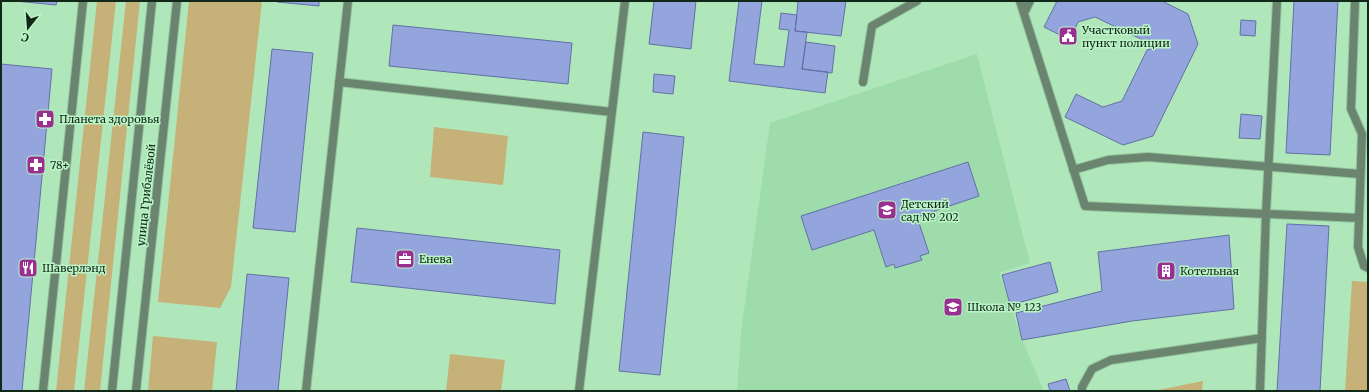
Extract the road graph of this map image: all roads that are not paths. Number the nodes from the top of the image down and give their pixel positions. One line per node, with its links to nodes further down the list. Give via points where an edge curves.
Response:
1 (83, 1): 23 (street)
2 (152, 1): 24 (street, улица Грибалёвой)
3 (177, 1): 25 (street, улица Грибалёвой)
4 (348, 1): 12 (street)
5 (625, 1): 14 (street)
6 (917, 1): 13 (street, via 872,26)
7 (1020, 1): 11 (street)
8 (1030, 1): 11 (street)
9 (1277, 1): 16 (street)
10 (1355, 1): 15 (street, via 1351,109)
11 (1024, 13): 17 (street)
12 (339, 82): 14 (street); 26 (street)
13 (863, 82)
14 (612, 112): 27 (street)
15 (1365, 134): 18 (street)
16 (1268, 167): 17 (street, via 1148,157 1108,160); 18 (street); 19 (street)
17 (1073, 170): 19 (street, via 1085,206)
18 (1360, 174): 20 (street)
19 (1266, 214): 20 (street); 22 (street)
20 (1359, 218): 21 (street, via 1358,247 1364,266)
21 (1368, 268)
22 (1262, 338): 28 (street, via 1111,360 1092,369 1082,386); 29 (street)
23 (43, 391)
24 (112, 391)
25 (136, 391)
26 (306, 391)
27 (579, 391)
28 (1082, 391)
29 (1260, 391)

